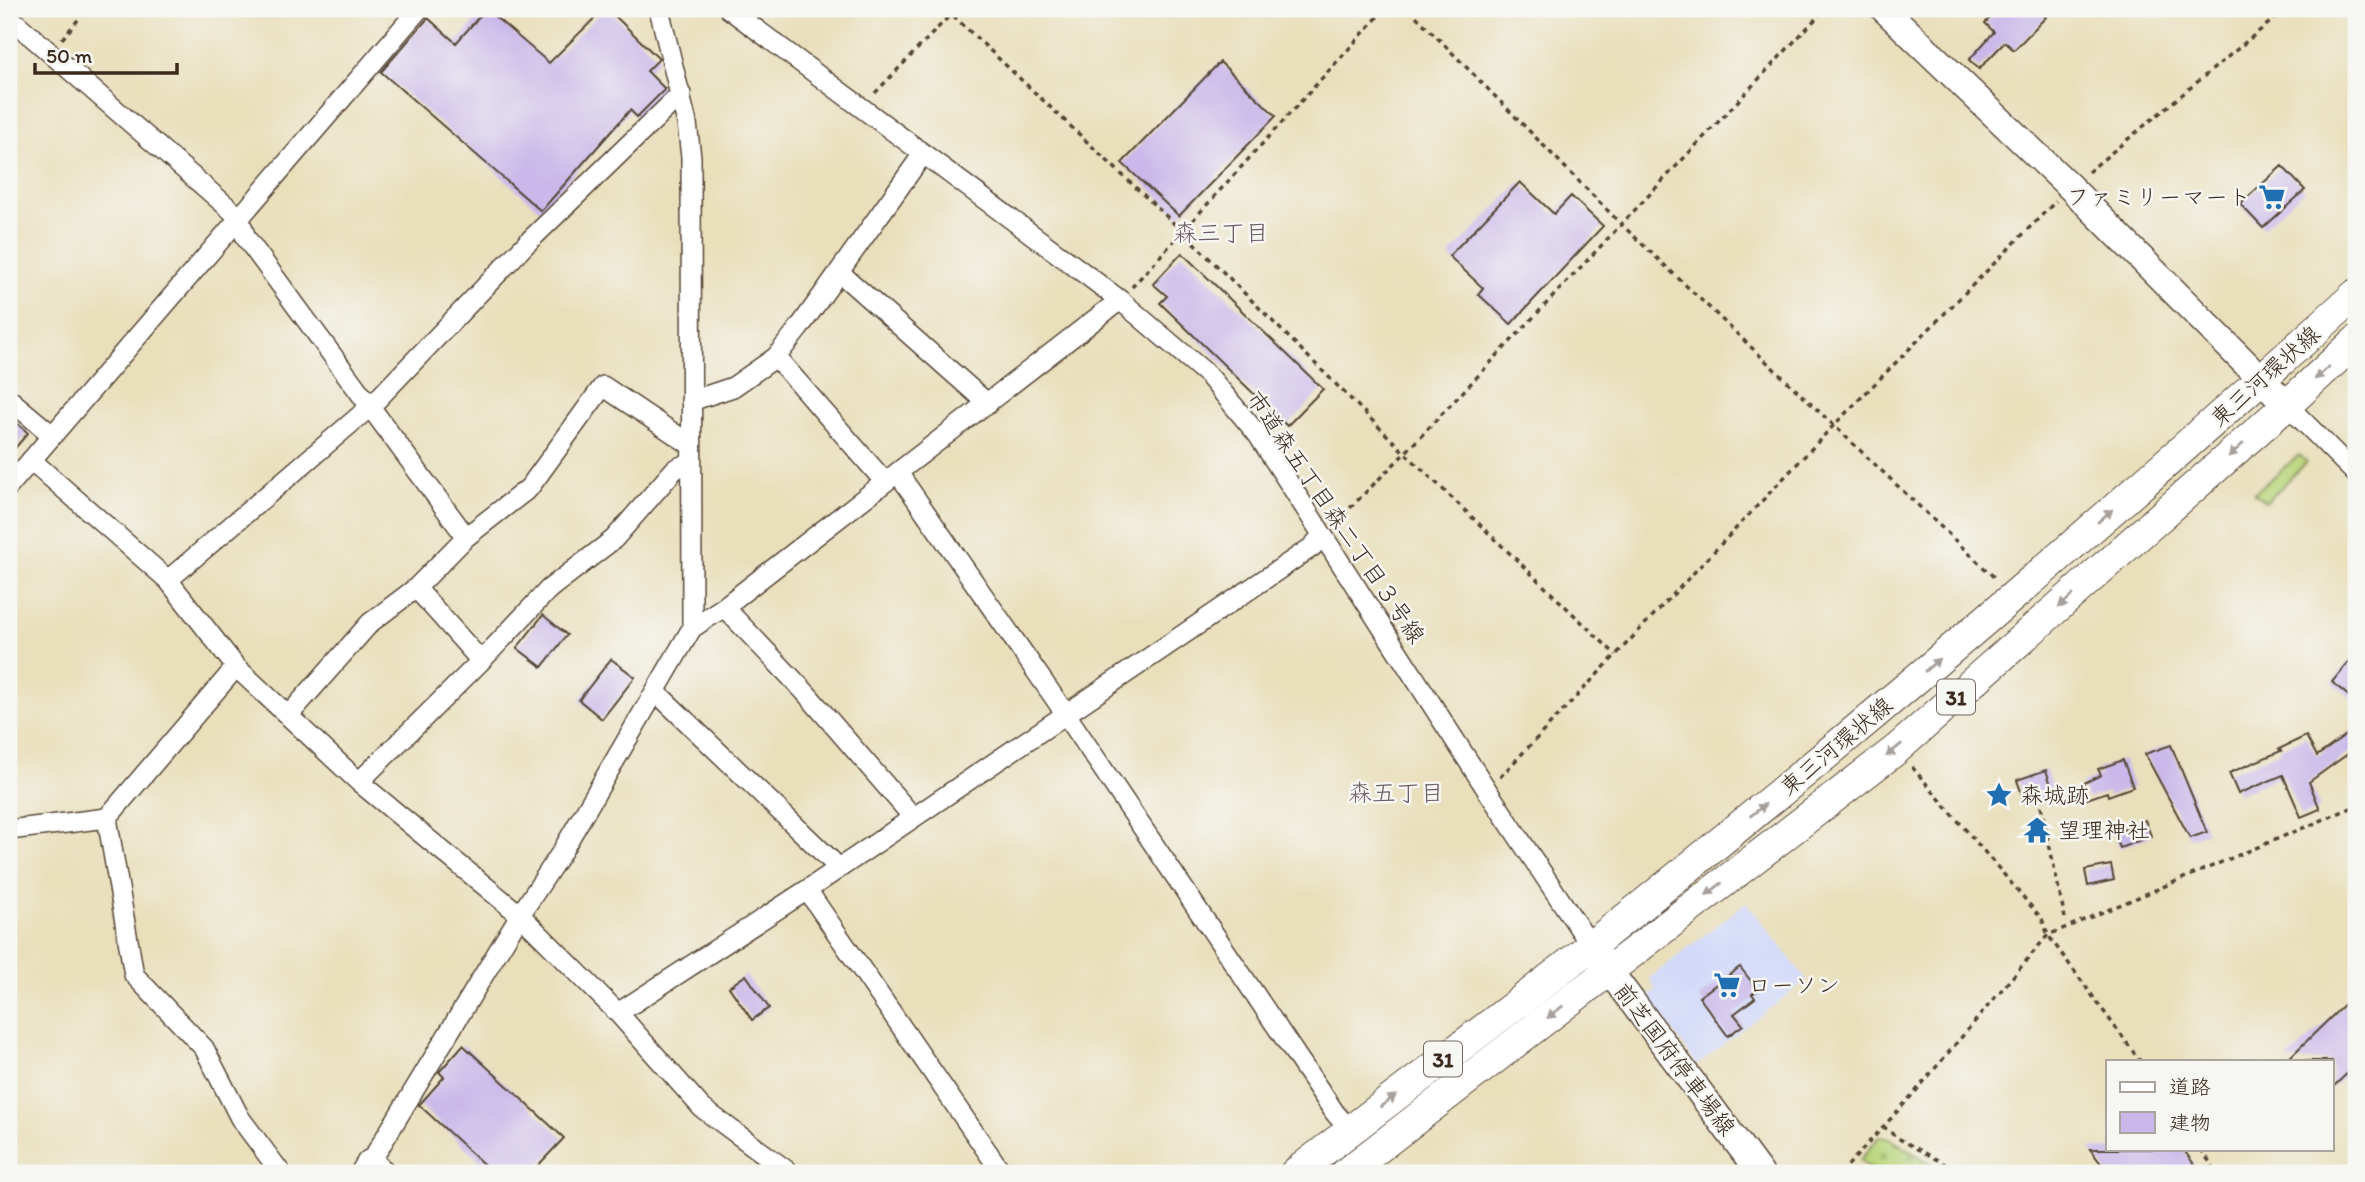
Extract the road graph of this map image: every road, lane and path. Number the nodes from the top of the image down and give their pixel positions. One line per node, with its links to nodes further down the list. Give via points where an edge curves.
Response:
1 (88, 9): 14 (path)
2 (419, 9): 19 (street)
3 (659, 9): 15 (street)
4 (729, 9): 16 (street, 市道森五丁目森二丁目３号線)
5 (946, 9): 12 (path)
6 (956, 9): 12 (path)
7 (1385, 9): 21 (path)
8 (1409, 9): 20 (path)
9 (1825, 9): 20 (path)
10 (1884, 9): 18 (main road)
11 (2286, 9): 18 (path)
12 (951, 13): 16 (path); 21 (path)
13 (9, 17): 14 (street)
14 (50, 53): 19 (street)
15 (681, 94): 29 (street, via 691,157); 31 (street, via 526,244)
16 (860, 108): 17 (street, 市道森五丁目森二丁目３号線)
17 (923, 154): 22 (street); 24 (street, 市道森五丁目森二丁目３号線)
18 (2070, 187): 27 (main road); 33 (path)
19 (239, 217): 31 (street, via 247,237); 34 (street)
20 (1620, 224): 33 (path); 35 (path)
21 (1183, 232): 24 (path); 35 (path)
22 (839, 272): 26 (street); 30 (street)
23 (2356, 294): 27 (main road, 東三河環状線 / 31)
24 (1120, 300): 30 (street); 41 (street, 市道森五丁目森二丁目３号線, via 1229,398)
25 (2356, 341): 32 (main road, 東三河環状線 / 31, one-way to 32)
26 (776, 357): 29 (street, via 733,387); 39 (street)
27 (2262, 379): 32 (main road); 45 (main road, 東三河環状線 / 31, one-way to 27)
28 (9, 399): 34 (street)
29 (691, 401): 36 (street)
30 (988, 404): 39 (street)
31 (371, 405): 42 (street); 43 (street)
32 (2287, 405): 38 (street); 54 (main road, 東三河環状線 / 31, one-way to 54)
33 (1834, 425): 45 (path); 48 (path)
34 (52, 435): 37 (street)
35 (1405, 453): 41 (path); 48 (path)
36 (691, 454): 42 (street, via 603,386 529,488); 47 (street); 49 (street, via 614,539 549,589)
37 (31, 460): 40 (street); 43 (street)
38 (2356, 474)
39 (891, 478): 46 (street); 52 (street)
40 (9, 486)
41 (1322, 536): 52 (street); 56 (street, 市道森五丁目森二丁目３号線)
42 (466, 537): 44 (street)
43 (168, 580): 50 (street)
44 (416, 588): 49 (street); 53 (street, via 370,623)
45 (2013, 595): 67 (main road, 東三河環状線 / 31, one-way to 45, via 1873,717)
46 (724, 607): 47 (street); 59 (street)
47 (692, 628): 51 (street)
48 (1616, 654): 56 (path)
49 (481, 661): 55 (street)
50 (236, 667): 53 (street); 60 (street)
51 (656, 691): 62 (street); 64 (street)
52 (1065, 713): 59 (street); 72 (street)
53 (288, 716): 55 (street)
54 (1897, 749): 66 (path, via 2042,919); 68 (main road, 東三河環状線 / 31, one-way to 68)
55 (359, 782): 64 (street)
56 (1487, 790): 67 (street, 市道森五丁目森二丁目３号線)
57 (2356, 803): 66 (path)
58 (2041, 806): 65 (path)
59 (913, 817): 62 (street)
60 (107, 818): 61 (street); 76 (street, via 134,975 204,1048 240,1118)
61 (9, 830)
62 (839, 868): 63 (street)
63 (807, 890): 69 (street); 78 (street)
64 (520, 915): 69 (street); 75 (street)
65 (2065, 918)
66 (2048, 935): 70 (path); 71 (path)
67 (1591, 946): 68 (main road, 前芝国府停車場線); 72 (main road, 東三河環状線 / 31, one-way to 67)
68 (1609, 970): 74 (main road, 東三河環状線 / 31, one-way to 74); 80 (main road, 前芝国府停車場線)
69 (618, 1013): 77 (street, via 702,1108)
70 (2139, 1060)
71 (1883, 1126): 81 (path); 82 (path)
72 (1350, 1130): 79 (main road, 東三河環状線 / 31)
73 (2202, 1150): 83 (path)
74 (1361, 1168)
75 (372, 1170)
76 (281, 1173)
77 (790, 1173)
78 (1002, 1173)
79 (1296, 1173)
80 (1760, 1173)
81 (1842, 1173)
82 (1961, 1173)
83 (2217, 1173)

